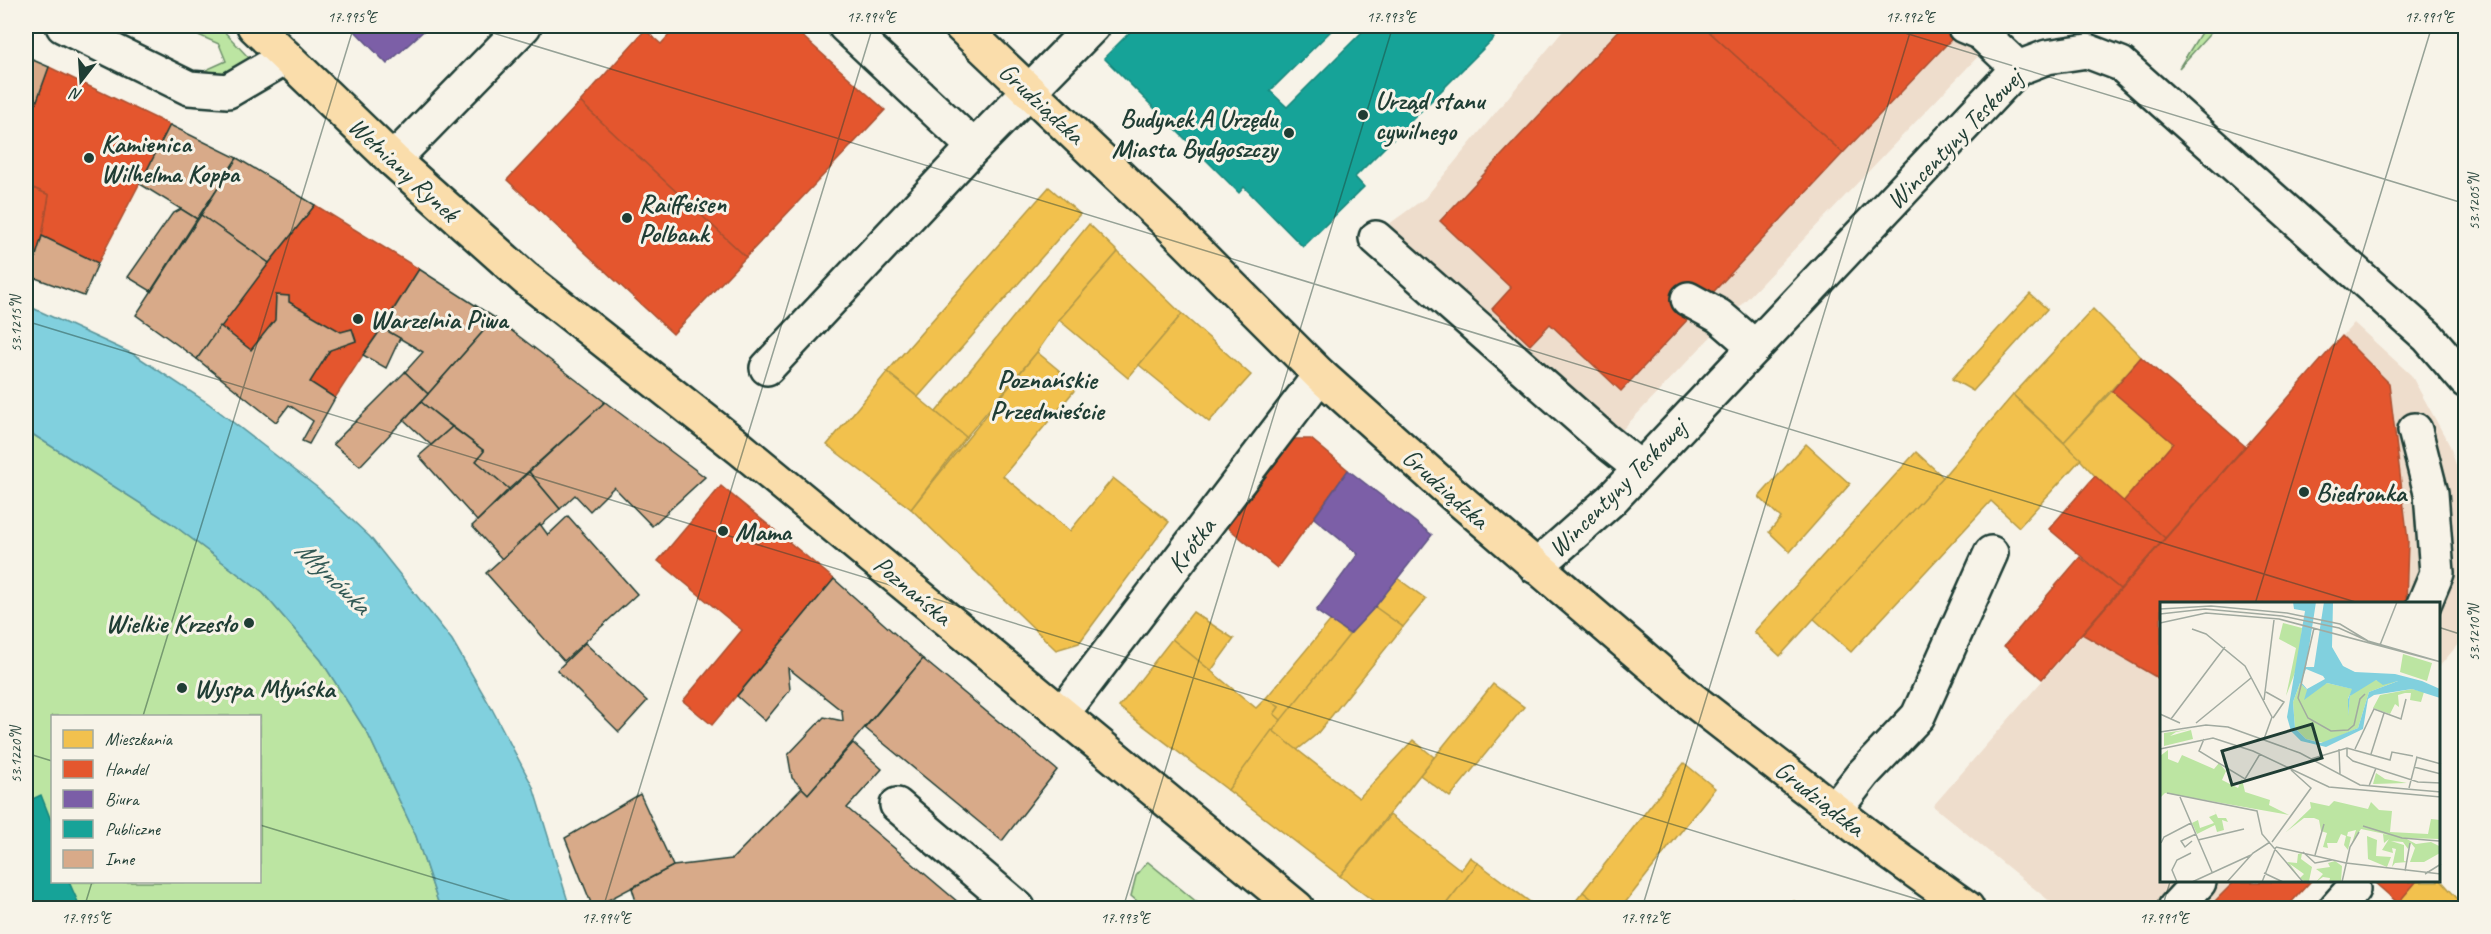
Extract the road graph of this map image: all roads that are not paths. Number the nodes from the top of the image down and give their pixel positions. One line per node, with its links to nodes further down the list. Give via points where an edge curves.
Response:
1 (63, 26): 8 (street, via 189,88 228,91)
2 (254, 26): 8 (main road, Wełniany Rynek)
3 (524, 26): 12 (street)
4 (844, 26): 11 (street)
5 (961, 26): 10 (main road, Grudziądzka)
6 (1093, 26): 10 (street)
7 (1964, 26): 9 (street, via 1981,33)
8 (286, 57): 12 (main road, Wełniany Rynek)
9 (2018, 68): 16 (street, Wincentyny Teskowej); 19 (street, Wincentyny Teskowej, via 2047,57 2087,51 2121,64 2428,337)
10 (1029, 90): 11 (street); 18 (main road, Grudziądzka)
11 (974, 147): 17 (street)
12 (393, 160): 14 (main road, Wełniany Rynek)
13 (1376, 238): 21 (street)
14 (525, 278): 25 (main road, Poznańska, via 741,449)
15 (1688, 299): 16 (street, via 1719,316)
16 (1755, 347): 21 (street, Wincentyny Teskowej)
17 (767, 368)
18 (1320, 375): 23 (main road, Grudziądzka); 25 (street, Krótka)
19 (2466, 381)
20 (2415, 430): 24 (street, via 2431,493 2437,573)
21 (1640, 468): 23 (street, Wincentyny Teskowej, via 1611,500)
22 (1990, 552): 27 (street, via 1918,716)
23 (1536, 567): 27 (main road, Grudziądzka, via 1689,697)
24 (2425, 602)
25 (1062, 714): 30 (main road, Poznańska)
26 (897, 805): 29 (street)
27 (1835, 810): 31 (main road, Grudziądzka)
28 (2198, 883): 32 (street)
29 (1018, 909)
30 (1297, 909)
31 (1967, 909)
32 (2175, 909)

